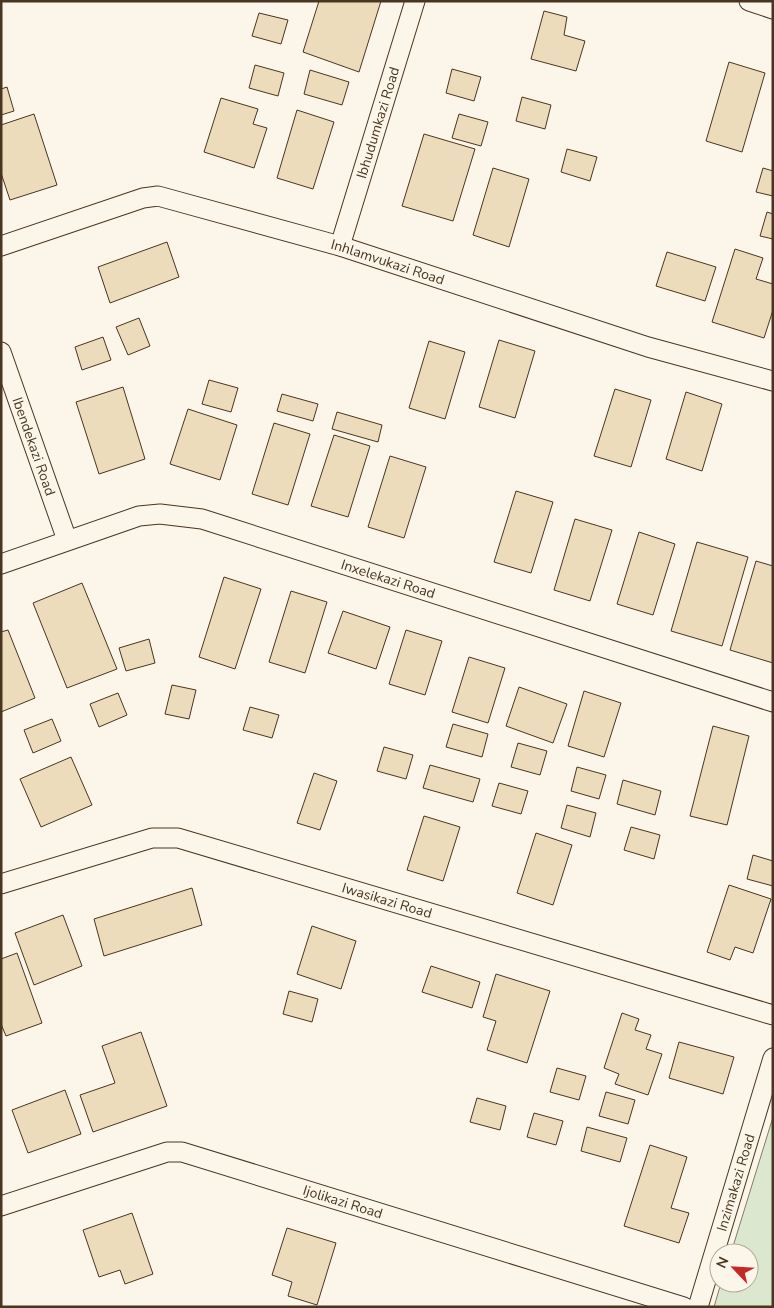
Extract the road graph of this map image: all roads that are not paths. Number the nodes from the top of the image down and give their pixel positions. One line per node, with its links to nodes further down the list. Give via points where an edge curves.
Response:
1 (415, 1): 5 (street, Ibhudumkazi Road)
2 (749, 1): 3 (street)
3 (773, 9)
4 (1, 246): 5 (street, Inhlamvukazi Road, via 158,196)
5 (340, 246): 7 (street, Inhlamvukazi Road, via 648,347)
6 (1, 352): 8 (street, Ibendekazi Road)
7 (773, 381)
8 (67, 540): 9 (street, Inxelekazi Road); 10 (street, Inxelekazi Road, via 138,516 160,514 202,519)
9 (1, 564)
10 (773, 702)
11 (3, 879): 12 (street, Iwasikazi Road, via 152,838 178,838)
12 (773, 1015)
13 (773, 1058): 16 (street, Inzimakazi Road)
14 (1, 1206): 15 (street, Ijolikazi Road, via 167,1152 182,1152)
15 (684, 1307)
16 (698, 1307)

